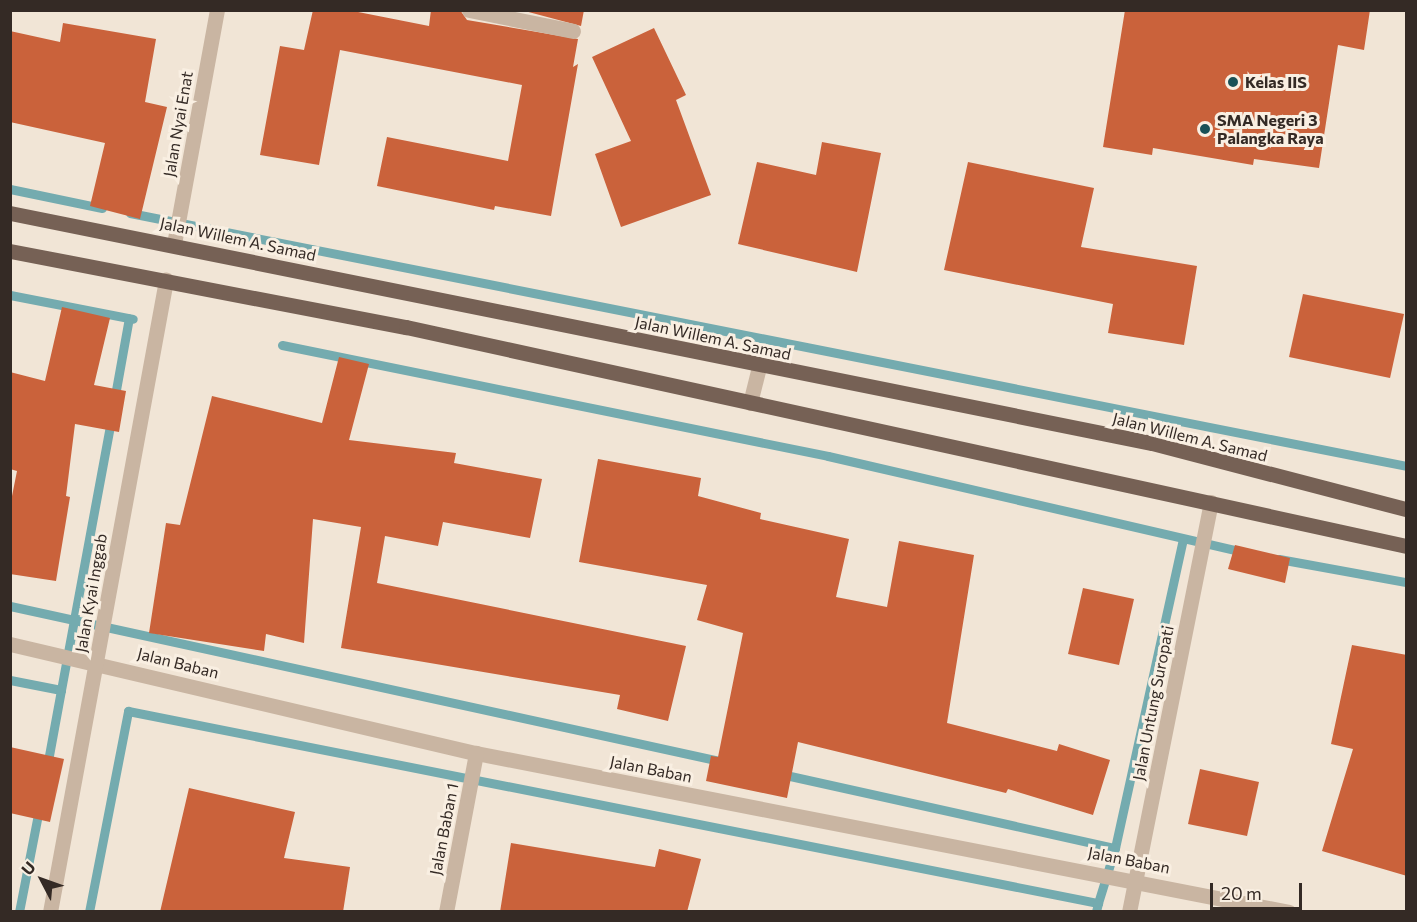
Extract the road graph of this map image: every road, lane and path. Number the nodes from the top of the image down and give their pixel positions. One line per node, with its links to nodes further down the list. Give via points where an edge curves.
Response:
1 (217, 10): 5 (street, Jalan Nyai Enat)
2 (469, 10): 3 (street)
3 (573, 31)
4 (10, 213): 5 (main road, Jalan Willem A. Samad)
5 (174, 244): 8 (main road, Jalan Willem A. Samad)
6 (10, 250): 7 (main road)
7 (166, 280): 9 (main road, via 406,327); 14 (street, Jalan Kyai Inggab)
8 (759, 366): 9 (street); 11 (main road, Jalan Willem A. Samad, via 1152,443)
9 (750, 403): 10 (main road)
10 (1212, 502): 12 (main road); 16 (street, Jalan Untung Suropati)
11 (1407, 509)
12 (1407, 546)
13 (10, 644): 14 (street, Jalan Baban)
14 (97, 662): 15 (street, Jalan Baban); 17 (street, Jalan Kyai Inggab)
15 (476, 753): 16 (street, Jalan Baban); 18 (street, Jalan Baban 1)
16 (1136, 880): 19 (street, Jalan Untung Suropati); 20 (street, Jalan Baban)
17 (50, 912)
18 (446, 912)
19 (1129, 912)
20 (1289, 912)

